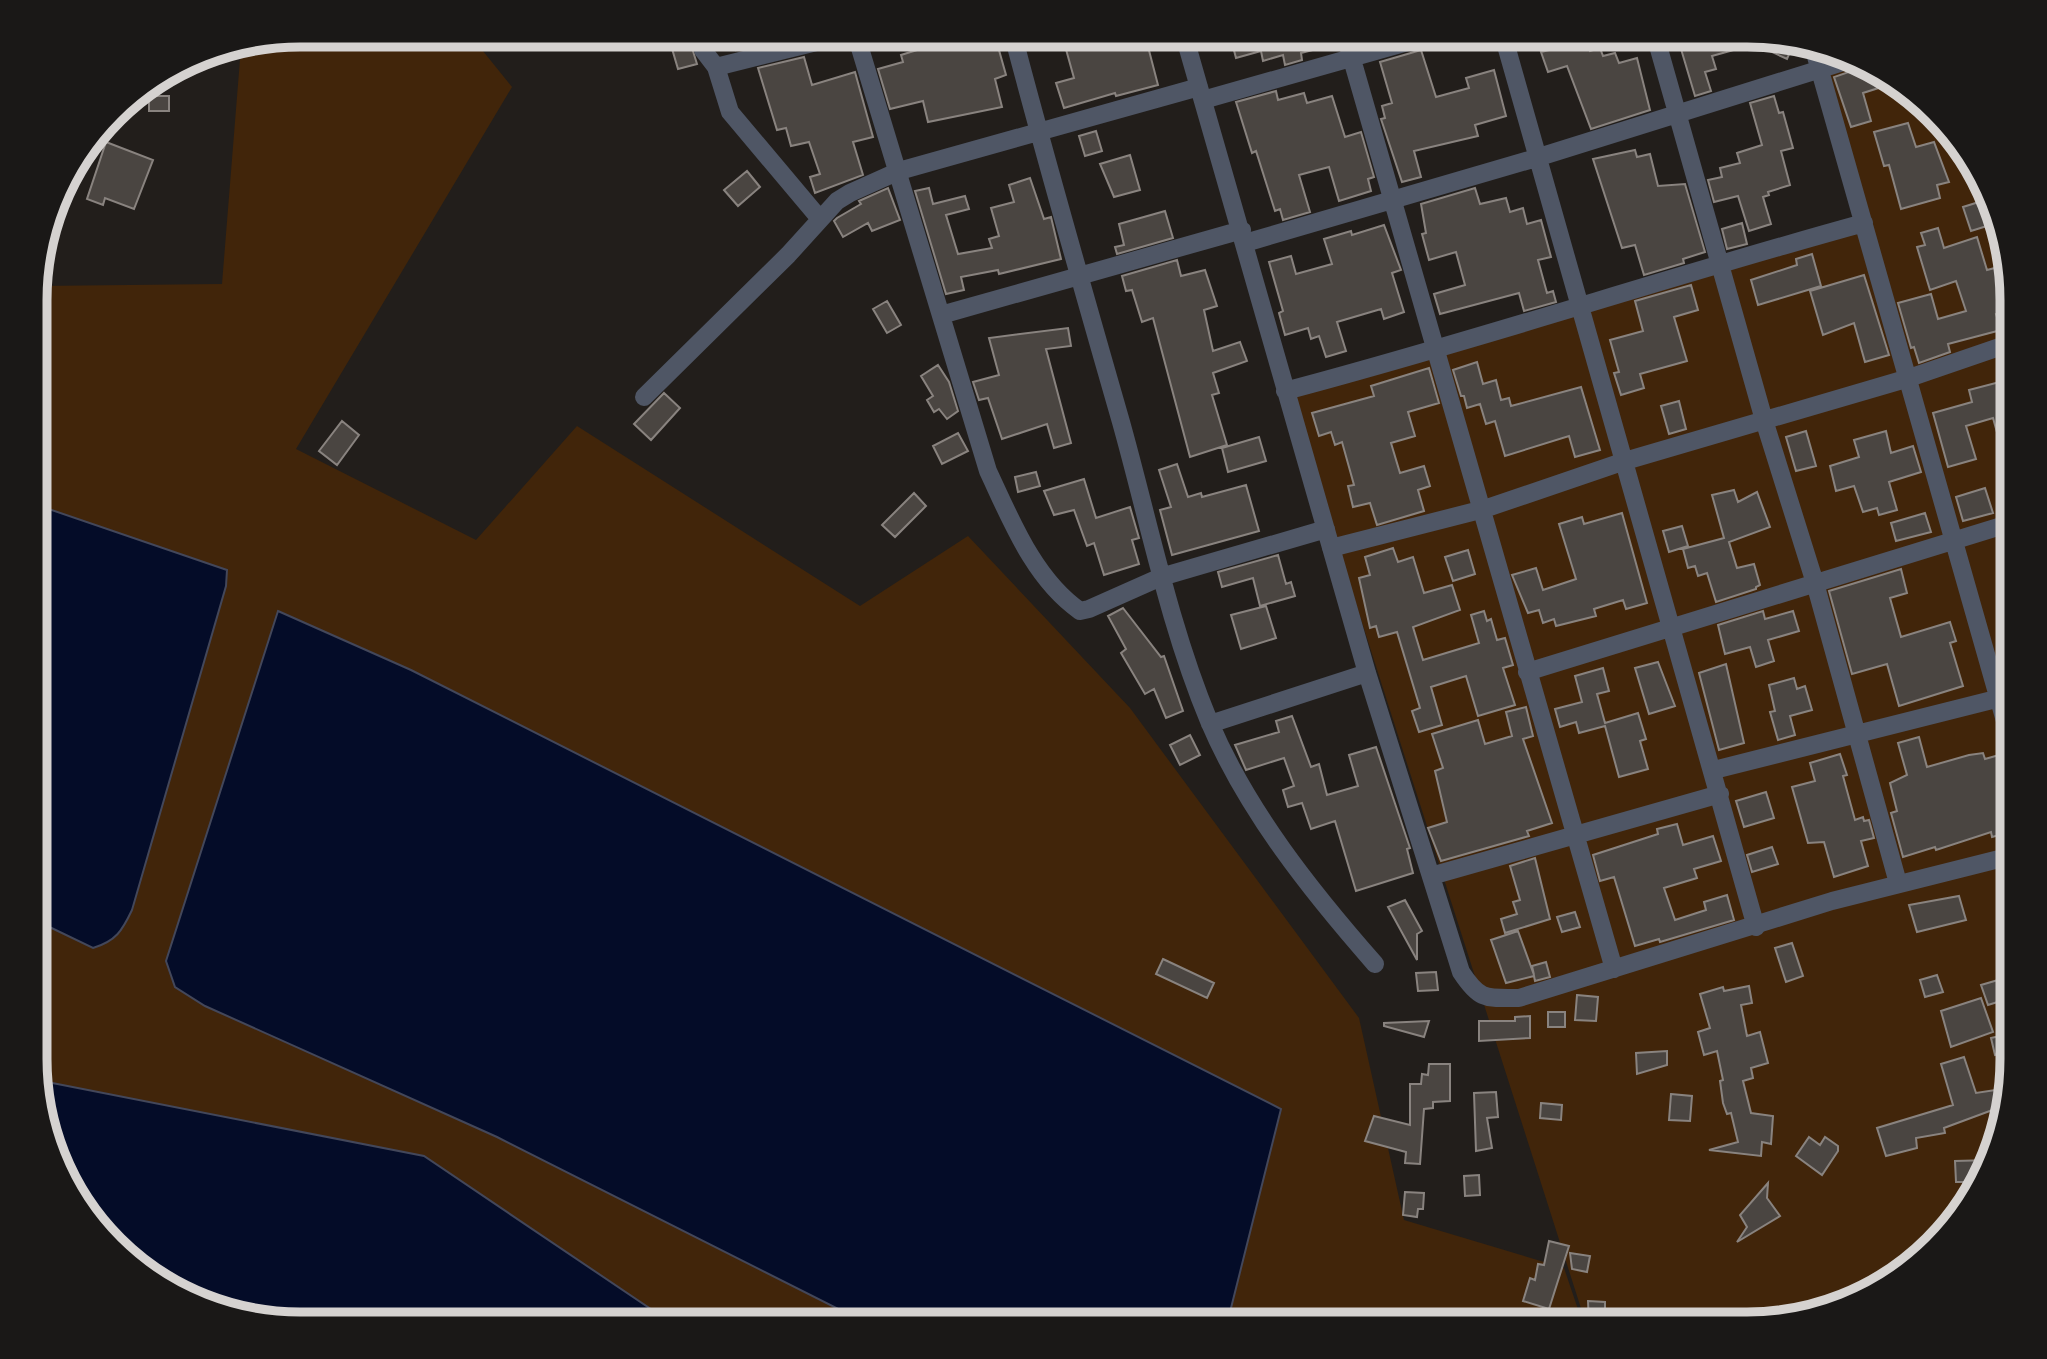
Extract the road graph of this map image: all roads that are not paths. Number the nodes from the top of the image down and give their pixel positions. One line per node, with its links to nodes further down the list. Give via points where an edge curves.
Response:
1 (703, 47): 13 (street)
2 (797, 47): 13 (street)
3 (860, 47): 19 (street)
4 (1016, 47): 17 (street)
5 (1187, 47): 15 (street)
6 (1349, 47): 11 (street)
7 (1390, 47): 11 (street)
8 (1506, 47): 18 (street)
9 (1658, 47): 16 (street)
10 (1816, 57): 14 (street)
11 (1352, 58): 15 (street); 20 (street)
12 (1836, 64): 14 (street)
13 (716, 67): 21 (street, via 730,112)
14 (1820, 69): 16 (street); 22 (street)
15 (1201, 94): 17 (street); 23 (street)
16 (1675, 113): 18 (street); 24 (street)
17 (1038, 131): 19 (street); 25 (street)
18 (1536, 158): 20 (street); 26 (street)
19 (899, 172): 21 (street, via 850,193); 27 (street)
20 (1394, 200): 23 (street); 29 (street)
21 (820, 219): 32 (street)
22 (1864, 223): 24 (street); 30 (street)
23 (1244, 236): 25 (street); 31 (street)
24 (1720, 262): 26 (street); 33 (street)
25 (1078, 274): 27 (street); 40 (street)
26 (1581, 308): 29 (street); 34 (street)
27 (940, 315): 40 (street, via 988,471 1014,527 1059,596 1080,611)
28 (2000, 348): 30 (street)
29 (1436, 351): 31 (street); 35 (street)
30 (1909, 378): 33 (street); 38 (street)
31 (1285, 391): 37 (street)
32 (644, 397)
33 (1764, 420): 34 (street); 41 (street)
34 (1625, 461): 35 (street); 42 (street)
35 (1484, 509): 39 (street); 43 (street)
36 (2000, 527): 38 (street)
37 (1326, 529): 39 (street); 40 (street)
38 (1955, 541): 41 (street); 45 (street)
39 (1331, 548): 44 (street)
40 (1161, 578): 46 (street)
41 (1815, 583): 42 (street); 47 (street)
42 (1672, 626): 43 (street); 48 (street)
43 (1527, 672): 50 (street)
44 (1367, 673): 46 (street); 52 (street)
45 (2000, 698): 47 (street)
46 (1210, 724): 55 (street, via 1268,828 1327,910)
47 (1857, 733): 48 (street); 53 (street)
48 (1714, 770): 49 (street)
49 (1720, 794): 50 (street); 54 (street)
50 (1575, 835): 52 (street); 56 (street)
51 (2000, 859): 53 (street)
52 (1431, 876): 56 (street, via 1461,972 1474,992 1490,998 1519,998)
53 (1898, 883): 54 (street)
54 (1756, 927): 56 (street)
55 (1375, 964)
56 (1614, 969)

